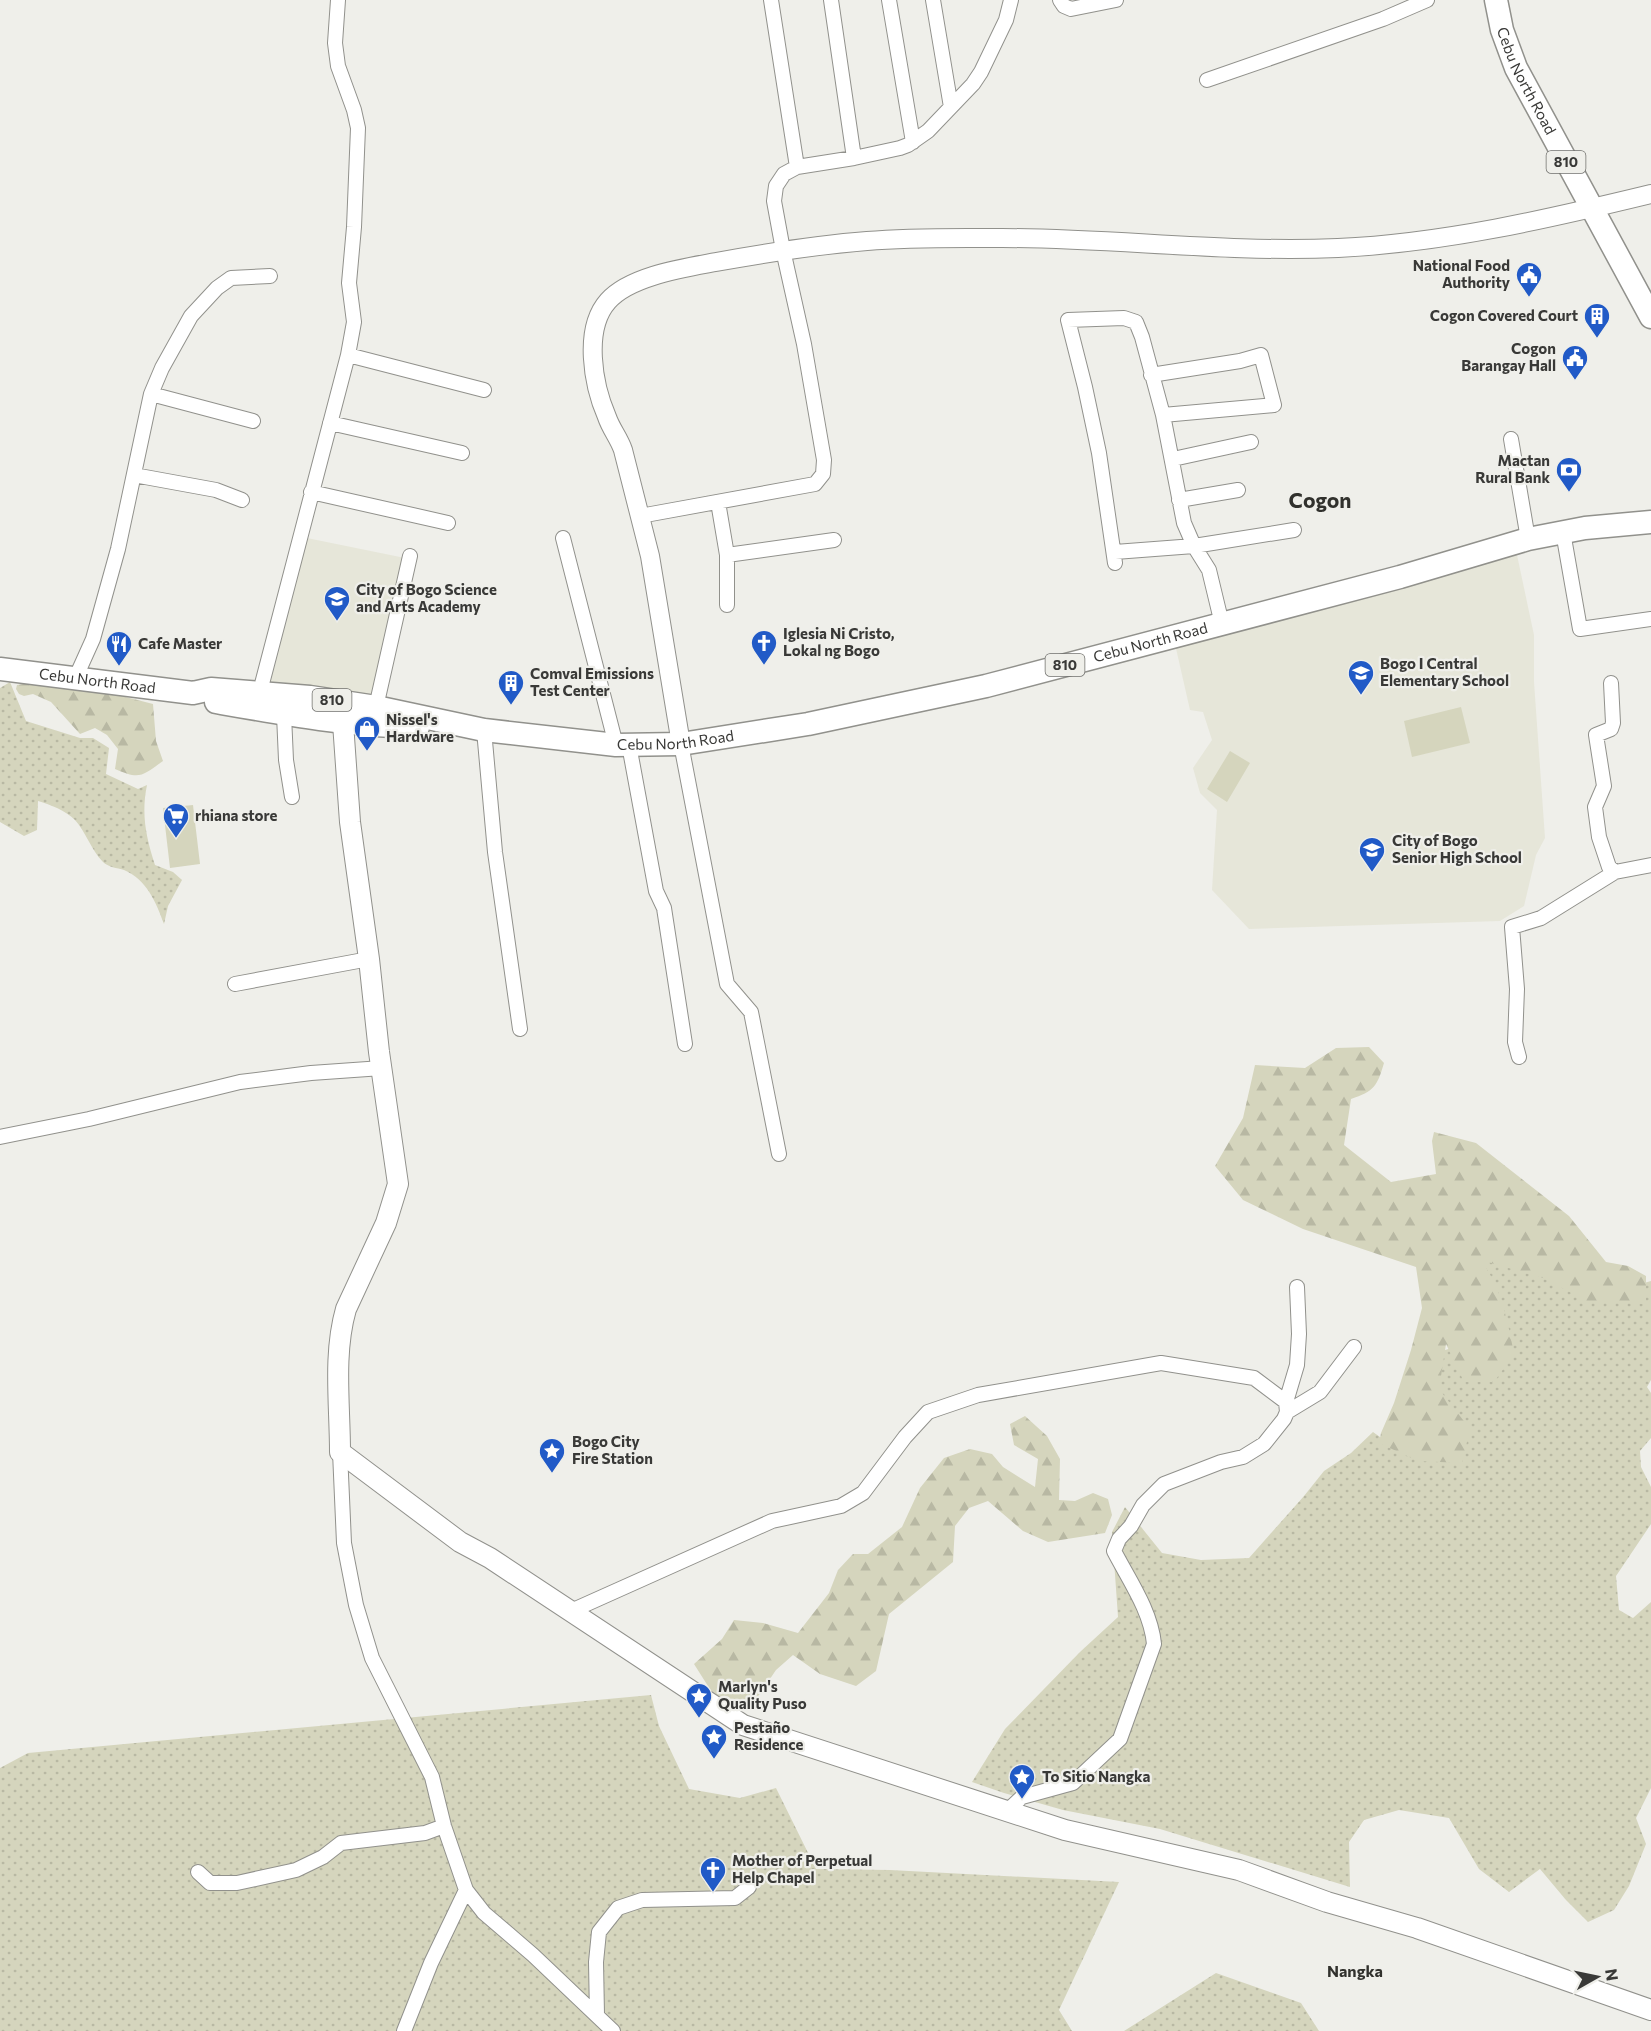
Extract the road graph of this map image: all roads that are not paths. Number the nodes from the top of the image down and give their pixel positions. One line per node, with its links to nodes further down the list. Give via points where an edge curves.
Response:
1 (338, 0): 21 (street, via 338,66 358,128 349,283 354,322)
2 (771, 0): 15 (street)
3 (831, 0): 14 (street)
4 (889, 0): 13 (street)
5 (933, 0): 12 (street)
6 (1011, 0): 12 (street, via 1006,20 981,72)
7 (1060, 0): 8 (street, via 1071,9)
8 (1116, 0)
9 (1427, 0): 11 (street)
10 (1496, 0): 17 (highway, Cebu North Road / 810, via 1516,68)
11 (1208, 80)
12 (951, 107): 13 (street)
13 (912, 142): 14 (street)
14 (854, 158): 15 (street)
15 (798, 166): 18 (street, via 784,174 774,201)
16 (1651, 194): 17 (street)
17 (1592, 208): 18 (street, via 1508,227 1340,248 1252,249 1004,238 868,240); 20 (highway, Cebu North Road / 810)
18 (783, 250): 37 (street, via 804,345 824,460 822,474 815,484); 38 (street, via 639,281 619,291 596,318 594,365 600,397 624,450)
19 (270, 276): 24 (street, via 231,278 217,288 191,316)
20 (1651, 317)
21 (348, 355): 23 (street); 27 (street)
22 (1152, 375): 25 (street); 25 (street, via 1261,355 1274,405); 46 (street, via 1136,322 1124,318 1068,320 1094,431 1115,558)
23 (484, 390)
24 (152, 394): 26 (street); 32 (street)
25 (1163, 415): 31 (street)
26 (253, 421)
27 (330, 423): 30 (street); 34 (street)
28 (1511, 439): 44 (street)
29 (1251, 442): 31 (street)
30 (462, 453)
31 (1173, 459): 36 (street)
32 (134, 475): 35 (street, via 216,490); 53 (street, via 93,639)
33 (1238, 490): 36 (street)
34 (311, 492): 40 (street); 55 (street)
35 (242, 500)
36 (1179, 500): 46 (street)
37 (718, 502): 38 (street); 47 (street)
38 (640, 516): 61 (street)
39 (1651, 522): 42 (highway, Cebu North Road / 810)
40 (448, 523)
41 (1294, 530): 46 (street)
42 (1563, 532): 44 (highway, Cebu North Road / 810); 50 (street, via 1580,629)
43 (563, 538): 62 (street)
44 (1528, 539): 51 (highway, Cebu North Road / 810)
45 (834, 540): 47 (street)
46 (1194, 546): 51 (street, via 1209,570)
47 (727, 555): 49 (street)
48 (410, 556): 56 (street)
49 (727, 605)
50 (1651, 619)
51 (1222, 624): 61 (highway, Cebu North Road / 810, via 986,686 808,724)
52 (0, 669): 53 (highway, Cebu North Road / 810)
53 (75, 678): 55 (highway, Cebu North Road / 810, via 193,693 209,701)
54 (1611, 683): 65 (street, via 1613,723 1611,729 1596,735 1604,786 1595,807 1599,837 1609,867)
55 (258, 701): 57 (highway, Cebu North Road / 810); 59 (highway, Cebu North Road / 810)
56 (376, 707): 58 (highway, Cebu North Road / 810); 60 (highway, Cebu North Road / 810)
57 (319, 709): 58 (highway, Cebu North Road / 810); 59 (highway, Cebu North Road / 810)
58 (345, 712): 60 (highway, Cebu North Road / 810); 66 (main road, via 350,822)
59 (284, 715): 63 (street)
60 (477, 729): 62 (highway, Cebu North Road / 810); 68 (street)
61 (681, 744): 62 (highway, Cebu North Road / 810); 73 (street, via 727,984 751,1012)
62 (622, 745): 69 (street, via 656,891 664,908)
63 (292, 797)
64 (1651, 865): 65 (street)
65 (1615, 872): 70 (street, via 1541,918 1512,927 1517,989 1515,1042)
66 (369, 959): 67 (street); 71 (main road)
67 (235, 984)
68 (520, 1029)
69 (685, 1044)
70 (1519, 1057)
71 (382, 1068): 72 (street, via 240,1083); 77 (main road, via 398,1184 386,1223 341,1324)
72 (0, 1137)
73 (779, 1154)
74 (1297, 1287): 76 (street, via 1297,1365)
75 (1354, 1347): 76 (street, via 1320,1392)
76 (1286, 1407): 78 (street, via 1254,1378 1161,1363 978,1395 928,1412 863,1493 841,1506 772,1521); 79 (street, via 1284,1419 1264,1444 1243,1457 1164,1484 1119,1539 1114,1551 1144,1608 1153,1629 1154,1644 1120,1739 1073,1783 1070,1778 1036,1787)
77 (340, 1452): 78 (main road, via 460,1542); 80 (street, via 344,1543 356,1605 372,1658 432,1777)
78 (571, 1611): 79 (main road, via 743,1725)
79 (1005, 1811): 84 (main road, via 1065,1830 1239,1870)
80 (444, 1826): 81 (street, via 425,1833 341,1843 297,1870 237,1883 210,1883); 83 (street)
81 (198, 1872)
82 (749, 1887): 85 (street, via 735,1898 642,1900 618,1908 599,1932)
83 (466, 1890): 85 (street, via 484,1913); 86 (street)
84 (1651, 2010)
85 (597, 2015): 87 (street)
86 (404, 2031)
87 (613, 2031)

